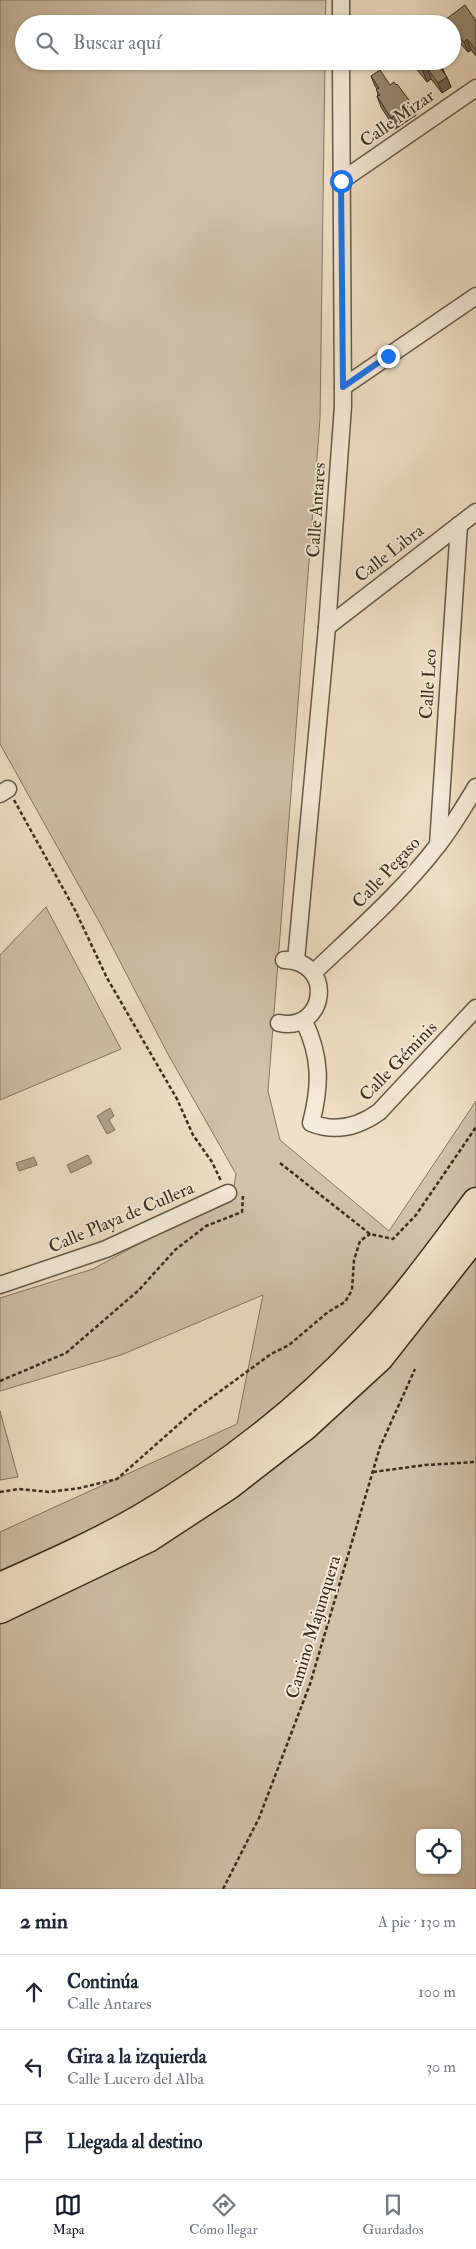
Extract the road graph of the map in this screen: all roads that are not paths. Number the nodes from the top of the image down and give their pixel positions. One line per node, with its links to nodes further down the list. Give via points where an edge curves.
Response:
1 (341, 0): 2 (street)
2 (341, 15)
3 (341, 70): 5 (street, Calle Antares)
4 (476, 88): 5 (street, Calle Mizar)
5 (341, 181): 7 (street, Calle Antares)
6 (476, 296): 7 (street)
7 (343, 387): 10 (street, Calle Antares)
8 (476, 512): 9 (street, Calle Libra)
9 (459, 525): 10 (street, Calle Libra); 12 (street, Calle Leo)
10 (327, 627): 13 (street, Calle Antares, via 290,960 305,964)
11 (476, 788): 12 (street, Calle Pegaso)
12 (438, 845): 13 (street, Calle Pegaso, via 373,916)
13 (313, 973): 15 (street, via 319,985 319,998 313,1012)
14 (476, 1008): 15 (street, Calle Géminis, via 380,1112 364,1122 338,1128 324,1128 311,1123 318,1096 318,1065 313,1040)
15 (304, 1020): 16 (street, via 293,1024)
16 (279, 1023)
17 (232, 1190): 20 (street, Calle Playa de Cullera, via 106,1249)
18 (476, 1201): 21 (highway, via 421,1275 365,1341 292,1410 216,1470 139,1519)
19 (476, 1236): 22 (highway, via 380,1358 298,1433 229,1486 148,1539)
20 (0, 1285)
21 (0, 1586)
22 (0, 1610)

